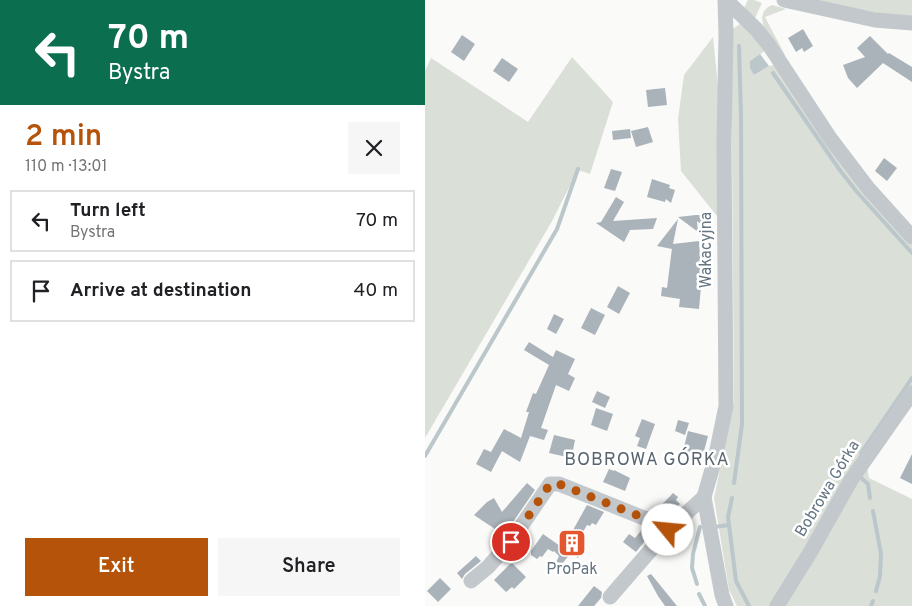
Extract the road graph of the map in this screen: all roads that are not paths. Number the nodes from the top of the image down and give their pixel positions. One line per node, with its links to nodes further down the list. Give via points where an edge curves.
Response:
1 (726, 0): 4 (street, via 769,45 830,138 868,188); 6 (street, Wakacyjna, via 726,406)
2 (784, 0): 3 (street, via 875,20)
3 (912, 23)
4 (912, 237)
5 (912, 393): 11 (street, Bobrowa Górka, via 851,480)
6 (704, 497): 7 (street); 10 (street, Wakacyjna)
7 (668, 530): 8 (street, via 559,484 550,484 511,542); 9 (street)
8 (471, 581)
9 (610, 596)
10 (726, 606)
11 (777, 606)

